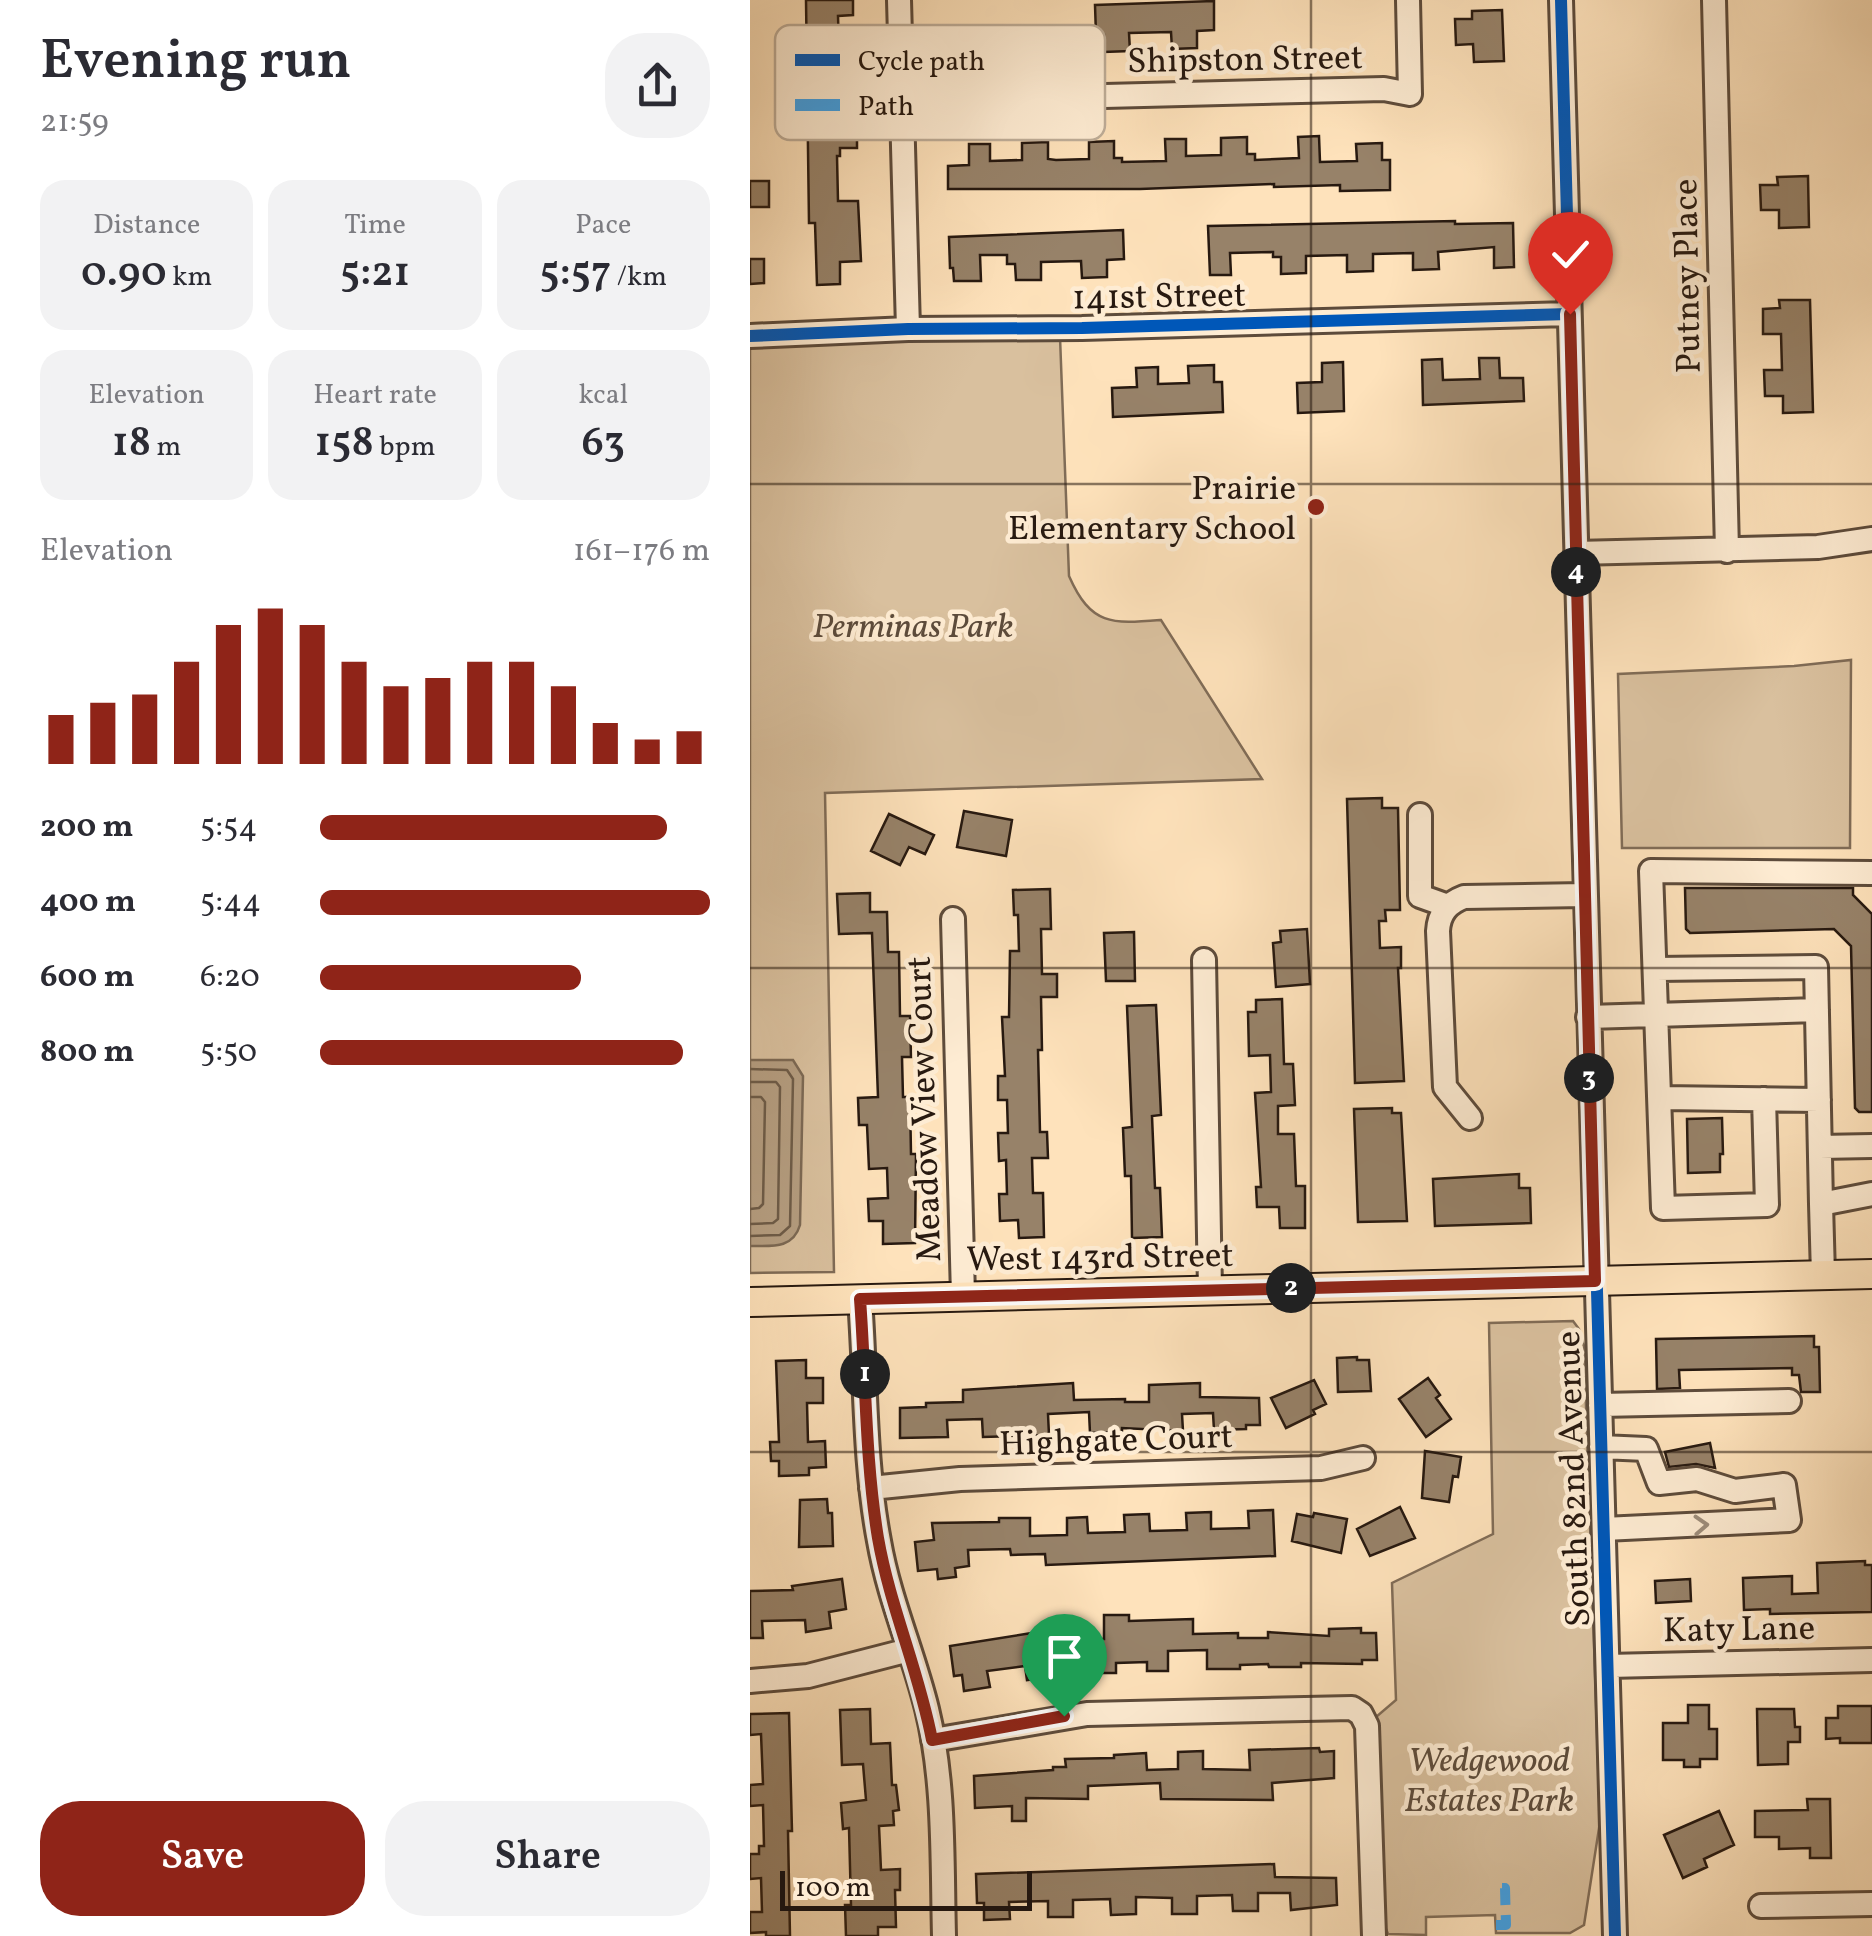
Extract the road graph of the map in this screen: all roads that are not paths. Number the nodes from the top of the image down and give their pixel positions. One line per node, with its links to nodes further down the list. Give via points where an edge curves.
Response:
1 (899, 0): 5 (street)
2 (1408, 0): 6 (street, Shipston Street, via 1410,94 1384,89)
3 (1562, 0): 8 (street, South 82nd Avenue)
4 (1714, 0): 12 (street, Putney Place)
5 (899, 25)
6 (1105, 96)
7 (902, 140): 9 (street)
8 (1570, 314): 9 (street, 141st Street); 13 (street, South 82nd Avenue)
9 (908, 329): 10 (street, 141st Street)
10 (750, 336)
11 (1872, 538): 12 (street, via 1818,548)
12 (1727, 551): 13 (street)
13 (1576, 552): 16 (street, South 82nd Avenue)
14 (1420, 815): 17 (street, via 1420,896)
15 (1872, 872): 20 (street, via 1651,871)
16 (1584, 895): 17 (street, via 1464,896); 23 (street, South 82nd Avenue)
17 (1448, 906): 27 (street, via 1438,931 1444,1087)
18 (953, 919): 36 (street, Meadow View Court)
19 (1204, 960): 35 (street)
20 (1656, 969): 21 (street, via 1816,968); 22 (street)
21 (1817, 1010): 22 (street); 26 (street)
22 (1658, 1016): 23 (street); 24 (street)
23 (1588, 1017): 34 (street, South 82nd Avenue)
24 (1660, 1098): 25 (street); 25 (street, via 1663,1208 1767,1205)
25 (1764, 1099): 26 (street)
26 (1819, 1100): 28 (street)
27 (1470, 1118)
28 (1820, 1146): 29 (street); 31 (street)
29 (1872, 1146)
30 (1872, 1194): 31 (street)
31 (1821, 1204): 33 (street)
32 (1872, 1274): 33 (main road, West 143rd Street)
33 (1823, 1275): 34 (main road, West 143rd Street)
34 (1595, 1281): 35 (main road, West 143rd Street); 40 (street, South 82nd Avenue)
35 (1210, 1290): 36 (main road, West 143rd Street)
36 (963, 1296): 37 (main road, West 143rd Street)
37 (860, 1299): 38 (main road, West 143rd Street); 44 (street)
38 (750, 1302)
39 (1789, 1400): 40 (street)
40 (1600, 1405): 41 (street, South 82nd Avenue)
41 (1601, 1447): 43 (street, via 1646,1449); 46 (street, South 82nd Avenue)
42 (1363, 1458): 44 (street, Highgate Court, via 1321,1468 960,1479)
43 (1659, 1483): 45 (street); 45 (street, one-way to 43, via 1789,1520 1784,1485 1735,1492 1697,1479)
44 (871, 1488): 47 (street, via 889,1594)
45 (1661, 1527): 46 (street)
46 (1604, 1529): 49 (street, South 82nd Avenue)
47 (909, 1650): 50 (street, via 808,1676); 51 (street)
48 (1872, 1660): 49 (street, Katy Lane)
49 (1608, 1666): 56 (street, South 82nd Avenue)
50 (750, 1681)
51 (932, 1740): 54 (street); 55 (street, via 1087,1714 1352,1708 1368,1731)
52 (1872, 1904): 53 (street)
53 (1762, 1906)
54 (944, 1936)
55 (1374, 1936)
56 (1615, 1936)

